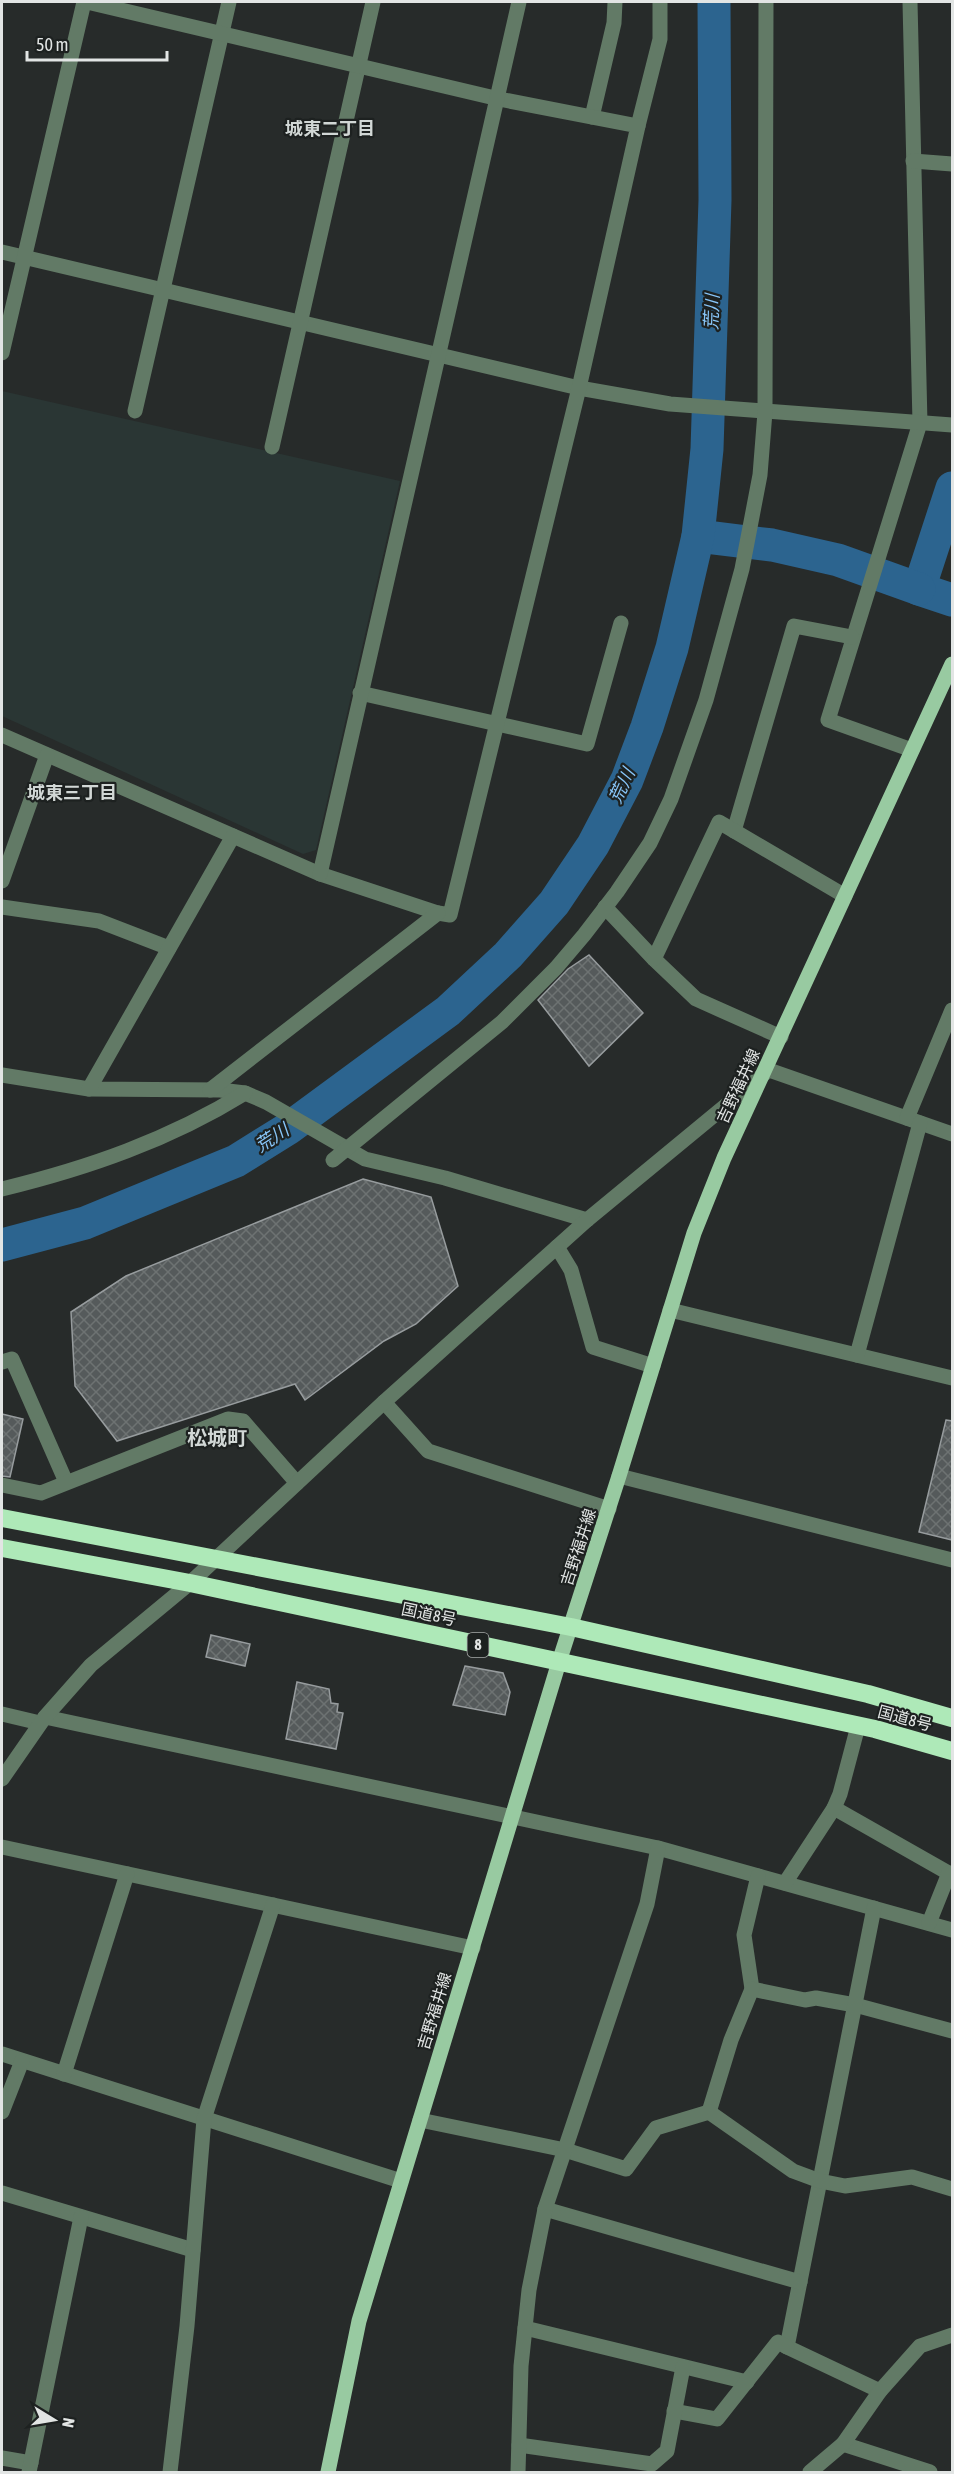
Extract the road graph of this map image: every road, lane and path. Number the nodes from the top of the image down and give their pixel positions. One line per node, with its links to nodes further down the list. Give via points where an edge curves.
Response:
1 (86, 2): 9 (street); 17 (street)
2 (229, 2): 9 (street)
3 (373, 2): 10 (street)
4 (519, 2): 11 (street)
5 (615, 2): 12 (street, via 614,23)
6 (660, 2): 13 (street, via 660,39)
7 (766, 2): 24 (street)
8 (910, 2): 14 (street)
9 (221, 33): 10 (street); 18 (street)
10 (358, 66): 11 (street); 19 (street)
11 (499, 99): 12 (street); 21 (street)
12 (592, 117): 13 (street)
13 (638, 126): 22 (street)
14 (913, 161): 15 (street); 25 (street)
15 (952, 164)
16 (2, 252): 17 (street)
17 (24, 258): 18 (street); 20 (street)
18 (163, 290): 19 (street); 23 (street)
19 (300, 322): 21 (street); 27 (street)
20 (2, 353)
21 (440, 354): 22 (street); 31 (street)
22 (579, 388): 24 (street, via 670,404); 32 (street)
23 (135, 411)
24 (765, 412): 25 (street); 42 (street, via 760,475 742,569 706,700 650,843)
25 (920, 423): 26 (street); 29 (street)
26 (952, 425)
27 (272, 447)
28 (621, 623): 32 (street, via 587,744)
29 (852, 637): 34 (street, via 828,720); 36 (street, via 794,626)
30 (952, 664): 34 (main road, 吉野福井線)
31 (360, 693): 32 (street); 38 (street)
32 (496, 723): 43 (street, via 450,915)
33 (2, 735): 35 (street)
34 (912, 750): 40 (main road, 吉野福井線)
35 (47, 754): 37 (street); 39 (street)
36 (734, 831): 40 (street); 45 (street, via 719,822)
37 (233, 836): 38 (street); 44 (street)
38 (320, 874): 43 (street)
39 (2, 881)
40 (845, 896): 47 (main road, 吉野福井線)
41 (2, 907): 44 (street, via 99,921)
42 (605, 908): 45 (street); 55 (street, via 556,968 502,1022)
43 (438, 913): 51 (street)
44 (169, 948): 50 (street)
45 (654, 959): 47 (street, via 696,999)
46 (952, 1010): 53 (street)
47 (781, 1037): 48 (main road, 吉野福井線)
48 (765, 1072): 53 (street); 58 (street); 60 (main road, 吉野福井線, via 694,1233)
49 (2, 1075): 50 (street)
50 (89, 1089): 51 (street)
51 (210, 1090): 52 (street)
52 (244, 1094): 55 (street, via 266,1102); 57 (street, via 143,1147 67,1173)
53 (914, 1120): 54 (street); 61 (street)
54 (952, 1134)
55 (344, 1146): 56 (street); 58 (street, via 365,1159)
56 (333, 1160)
57 (2, 1189)
58 (587, 1220): 59 (street)
59 (557, 1247): 63 (street, via 571,1270 593,1347); 65 (street)
60 (670, 1310): 61 (street); 63 (main road, 吉野福井線)
61 (858, 1355): 64 (street)
62 (2, 1362): 67 (street, via 12,1359)
63 (653, 1366): 66 (main road, 吉野福井線)
64 (952, 1378)
65 (384, 1402): 68 (street); 70 (street, via 428,1451)
66 (620, 1476): 70 (main road, 吉野福井線); 74 (street)
67 (66, 1482): 68 (street, via 228,1419 243,1421); 69 (street, via 41,1493)
68 (297, 1483): 73 (street)
69 (2, 1485)
70 (609, 1509): 76 (main road, 吉野福井線)
71 (2, 1518): 73 (highway, 国道8号 / 8)
72 (2, 1548): 75 (highway, 国道8号 / 8)
73 (217, 1558): 75 (street); 76 (highway, 国道8号 / 8)
74 (952, 1560)
75 (190, 1583): 77 (highway, 国道8号 / 8); 80 (street, via 91,1665)
76 (571, 1627): 77 (main road, 吉野福井線); 79 (highway, 国道8号 / 8, via 868,1694)
77 (560, 1662): 81 (highway, 国道8号 / 8); 85 (main road, 吉野福井線)
78 (2, 1714): 80 (street)
79 (952, 1718)
80 (43, 1719): 83 (street); 85 (street)
81 (858, 1725): 82 (highway, 国道8号 / 8); 84 (street)
82 (952, 1751)
83 (2, 1779)
84 (834, 1808): 89 (street); 91 (street)
85 (512, 1816): 87 (street); 96 (main road, 吉野福井線)
86 (2, 1847): 88 (street)
87 (658, 1848): 90 (street); 107 (street, via 647,1904)
88 (127, 1874): 92 (street); 102 (street)
89 (951, 1874): 94 (street)
90 (758, 1876): 91 (street); 97 (street, via 744,1935)
91 (785, 1883): 93 (street)
92 (273, 1905): 96 (street); 105 (street)
93 (874, 1908): 94 (street); 98 (street)
94 (929, 1923): 95 (street)
95 (952, 1930)
96 (472, 1948): 106 (main road, 吉野福井線)
97 (752, 1989): 98 (street); 104 (street)
98 (855, 2005): 99 (street); 109 (street)
99 (952, 2031)
100 (2, 2054): 101 (street)
101 (22, 2061): 102 (street); 103 (street)
102 (64, 2074): 105 (street)
103 (2, 2112)
104 (709, 2112): 107 (street, via 656,2128 626,2169); 109 (street, via 793,2171)
105 (204, 2119): 108 (street); 114 (street)
106 (420, 2120): 107 (street); 108 (main road, 吉野福井線)
107 (565, 2150): 112 (street)
108 (401, 2181): 129 (main road, 吉野福井線, via 359,2321)
109 (820, 2181): 110 (street, via 845,2186 912,2177); 115 (street)
110 (952, 2189)
111 (2, 2193): 113 (street)
112 (545, 2209): 115 (street); 116 (street)
113 (81, 2217): 114 (street); 127 (street)
114 (193, 2250): 128 (street)
115 (800, 2282): 118 (street)
116 (525, 2328): 119 (street); 124 (street)
117 (952, 2335): 121 (street, via 920,2346)
118 (787, 2347): 120 (street, via 778,2342); 121 (street)
119 (683, 2367): 120 (street); 122 (street)
120 (747, 2382): 122 (street, via 717,2419)
121 (880, 2391): 123 (street)
122 (674, 2411): 126 (street, via 667,2451 652,2464)
123 (843, 2444): 131 (street); 132 (street)
124 (519, 2445): 126 (street); 130 (street)
125 (2, 2458): 127 (street)
126 (637, 2467)
127 (30, 2468)
128 (170, 2472)
129 (328, 2472)
130 (518, 2472)
131 (810, 2472)
132 (930, 2472)

